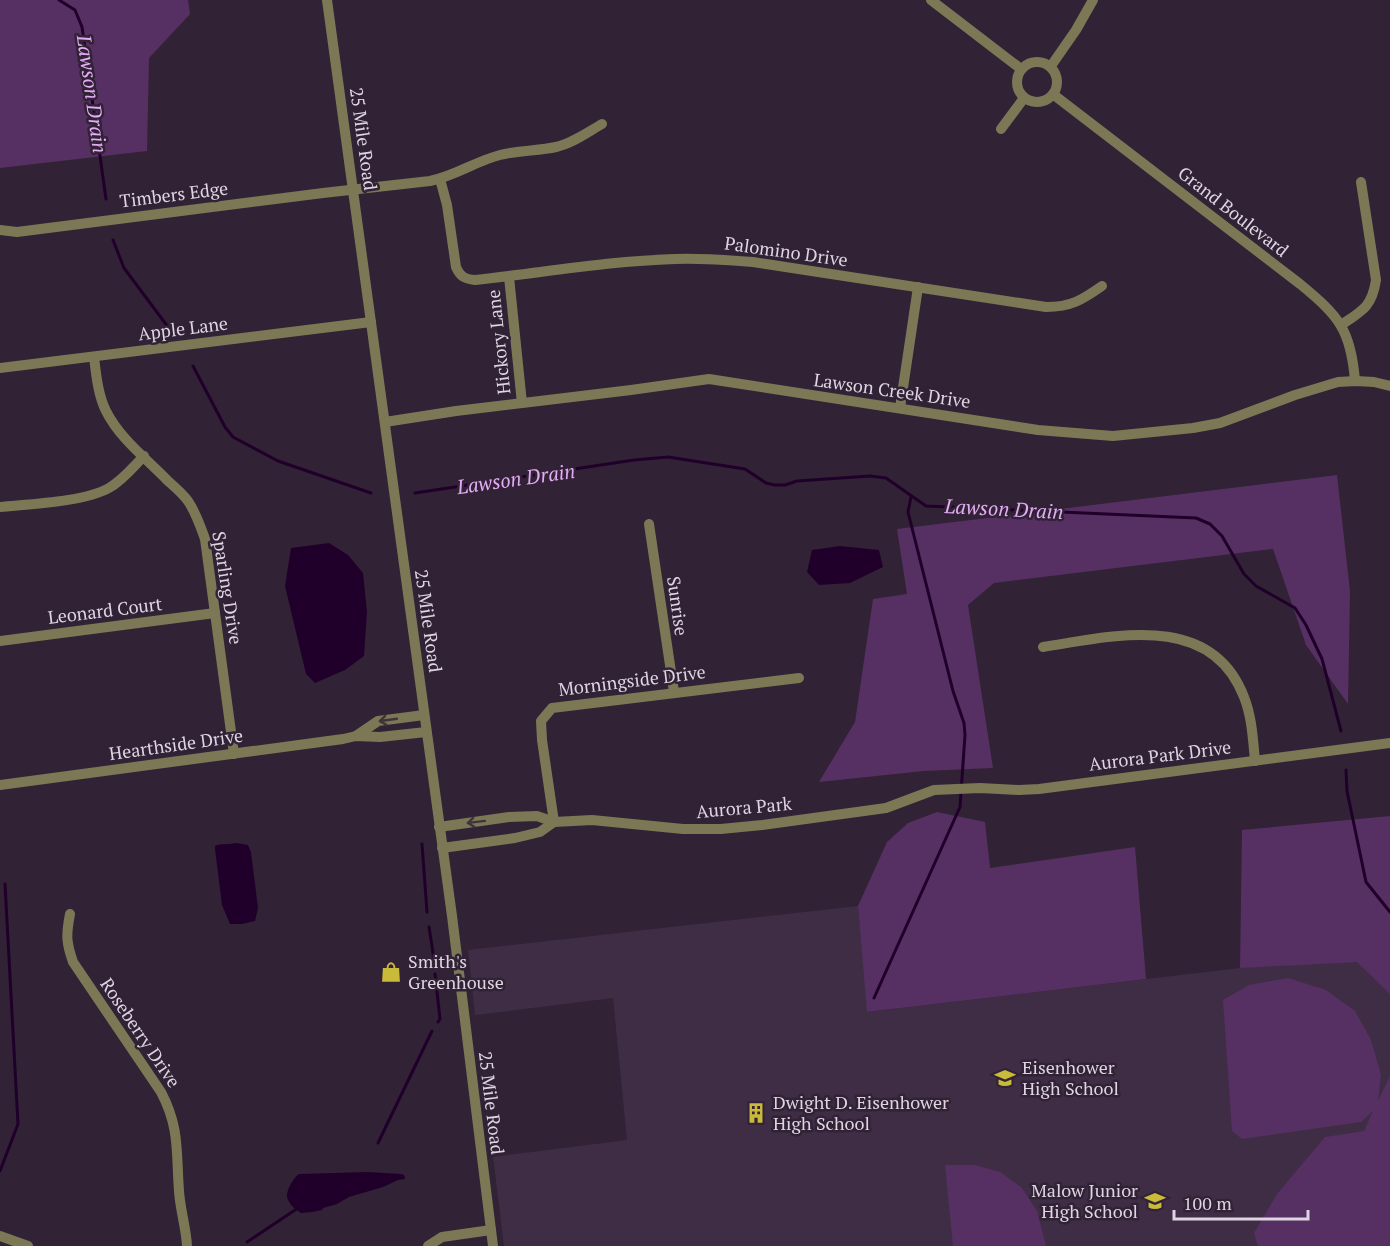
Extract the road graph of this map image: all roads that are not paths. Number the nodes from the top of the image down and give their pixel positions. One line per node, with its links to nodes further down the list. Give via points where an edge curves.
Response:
1 (327, 0): 12 (street, 25 Mile Road)
2 (931, 0): 5 (street)
3 (1093, 0): 4 (street)
4 (1051, 66): 5 (street, via 1038,62); 6 (street, via 1057,81)
5 (1021, 69): 7 (street, via 1017,81)
6 (1054, 95): 7 (street, via 1041,102); 18 (street, Grand Boulevard, via 1300,284)
7 (1024, 98): 9 (street)
8 (602, 124): 10 (street, Timbers Edge, via 557,147 500,155)
9 (1001, 129)
10 (440, 179): 12 (street, Timbers Edge); 14 (street, Palomino Drive, via 460,275 475,280)
11 (1361, 182): 18 (street, via 1376,280 1366,307)
12 (353, 189): 13 (street, Timbers Edge, via 17,232); 17 (street, 25 Mile Road)
13 (0, 230)
14 (509, 277): 16 (street, Palomino Drive, via 677,258 753,262); 23 (street, Hickory Lane)
15 (1102, 286): 16 (street, Palomino Drive, via 1081,300 1060,307)
16 (918, 287): 24 (street)
17 (371, 322): 19 (street, Apple Lane); 25 (street, 25 Mile Road)
18 (1341, 325): 21 (street, Grand Boulevard, via 1353,360)
19 (94, 357): 20 (street, Apple Lane); 26 (street, Sparling Drive, via 106,411)
20 (0, 368)
21 (1355, 381): 22 (street, Lawson Creek Drive); 24 (street, Lawson Creek Drive, via 1294,395 1220,423 1113,436 1038,430)
22 (1390, 386)
23 (522, 403): 24 (street, Lawson Creek Drive, via 709,379); 25 (street, Lawson Creek Drive)
24 (900, 408)
25 (385, 422): 34 (street, 25 Mile Road)
26 (144, 456): 27 (street, via 108,489 74,499); 29 (street, Sparling Drive, via 194,510 205,539)
27 (0, 507)
28 (649, 524): 33 (street, Sunrise)
29 (215, 613): 30 (street, Leonard Court); 38 (street, Sparling Drive)
30 (0, 641)
31 (1043, 647): 39 (street, via 1155,635 1192,643 1211,653 1226,665 1245,699)
32 (799, 678): 33 (street, Morningside Drive)
33 (674, 692): 43 (street, Morningside Drive, via 552,708 541,722)
34 (424, 715): 35 (street, 25 Mile Road); 36 (street, Hearthside Drive, one-way to 36, via 378,721)
35 (426, 732): 36 (street, Hearthside Drive); 44 (street, 25 Mile Road)
36 (356, 736): 38 (street, Hearthside Drive)
37 (1390, 743): 39 (street, Aurora Park Drive)
38 (234, 753): 40 (street, Hearthside Drive)
39 (1255, 760): 41 (street, Aurora Park Drive, via 1039,789)
40 (0, 784)
41 (934, 790): 43 (street, Aurora Park, via 886,808 721,829 592,820)
42 (499, 819): 43 (street, Aurora Park, via 537,816); 44 (street, Aurora Park, one-way to 44); 45 (street)
43 (554, 822): 45 (street, Aurora Park, via 540,832)
44 (439, 826): 46 (street, 25 Mile Road)
45 (502, 839): 46 (street, Aurora Park)
46 (442, 848): 48 (street, 25 Mile Road)
47 (70, 914): 51 (street, Roseberry Drive, via 66,935 73,962 160,1092 173,1118)
48 (491, 1230): 52 (street, via 442,1237); 53 (street, 25 Mile Road)
49 (0, 1236): 50 (street)
50 (28, 1246)
51 (187, 1246)
52 (428, 1246)
53 (493, 1246)

